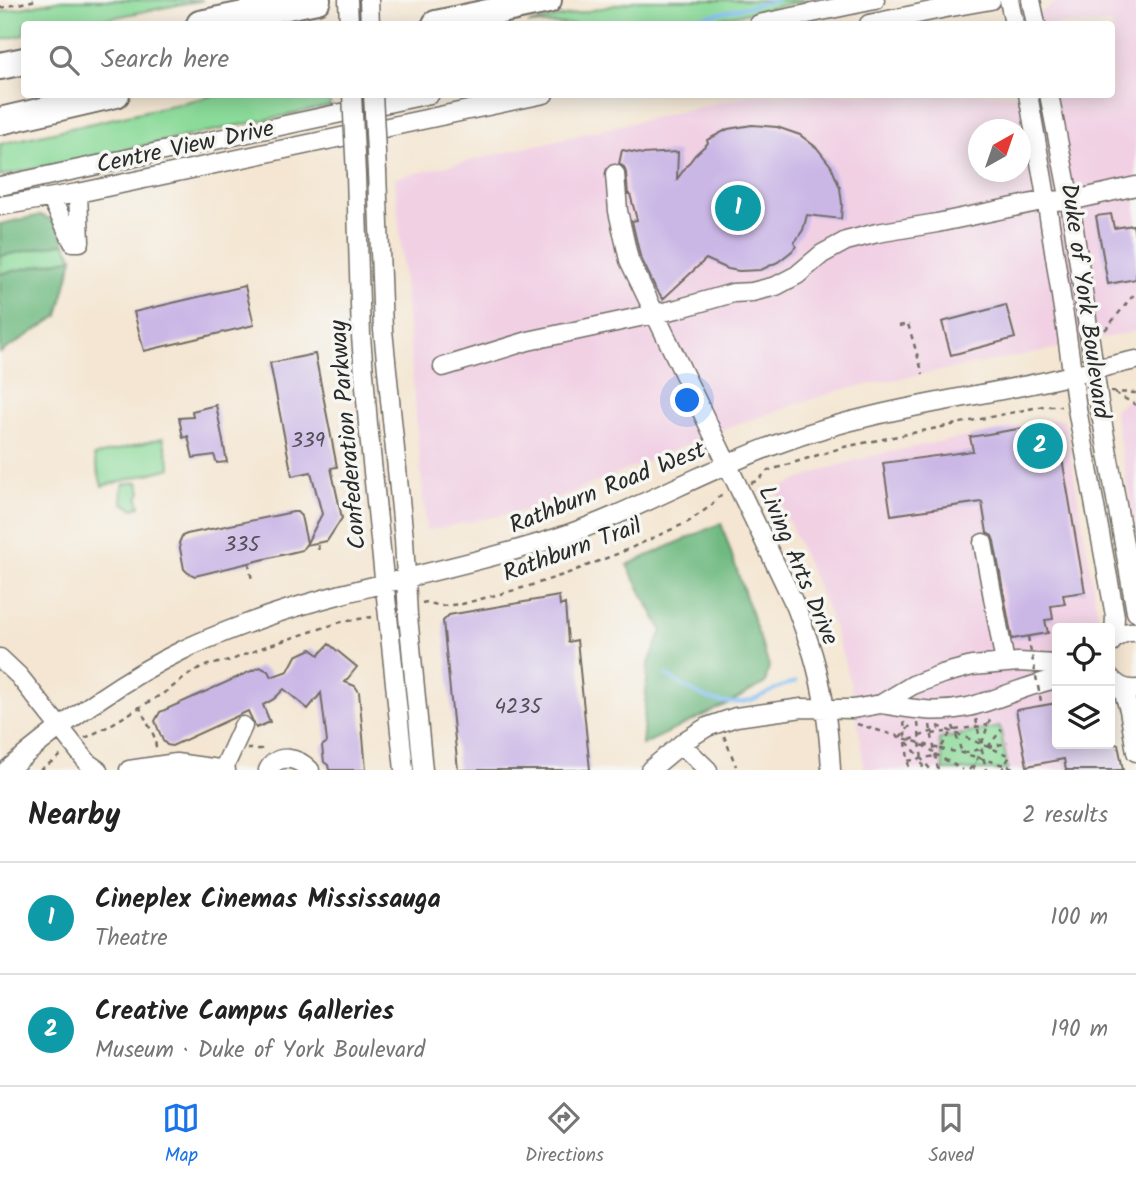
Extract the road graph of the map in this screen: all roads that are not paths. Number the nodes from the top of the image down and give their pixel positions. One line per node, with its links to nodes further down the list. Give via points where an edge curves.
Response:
1 (317, 0): 9 (highway)
2 (348, 0): 10 (street)
3 (369, 0): 11 (street)
4 (548, 0): 12 (highway)
5 (875, 0): 13 (street)
6 (990, 0): 14 (street)
7 (1009, 0): 15 (street)
8 (1031, 0): 16 (street)
9 (215, 21)
10 (349, 21)
11 (370, 21)
12 (450, 21)
13 (774, 21)
14 (883, 21)
15 (1013, 21)
16 (1035, 21)
17 (21, 62): 18 (highway)
18 (0, 66)
19 (100, 98): 26 (highway)
20 (352, 98): 43 (street, Confederation Parkway, bridge, via 361,336)
21 (373, 98): 42 (street, Confederation Parkway, bridge, via 383,330)
22 (410, 98): 28 (street, Centre View Drive)
23 (525, 98): 30 (street, Centre View Drive)
24 (1029, 98): 32 (street, Duke of York Boulevard)
25 (1050, 98): 33 (street, Duke of York Boulevard)
26 (0, 121)
27 (615, 174): 35 (street, Living Arts Drive, via 629,260)
28 (0, 186)
29 (1136, 186): 33 (street)
30 (78, 193): 31 (street, Centre View Drive); 31 (street, via 80,242 76,243)
31 (51, 198): 34 (street, Centre View Drive)
32 (1047, 200): 33 (street); 35 (street, via 877,233 822,254 775,286); 39 (street, Duke of York Boulevard)
33 (1070, 201): 38 (street, Duke of York Boulevard)
34 (0, 206)
35 (656, 313): 37 (street, via 528,341); 40 (street, Living Arts Drive)
36 (1136, 359): 38 (street, Rathburn Road West)
37 (443, 368)
38 (1094, 369): 39 (street, Rathburn Road West); 44 (street, Duke of York Boulevard)
39 (1072, 374): 40 (street, Rathburn Road West, via 848,422); 45 (street, Duke of York Boulevard)
40 (728, 464): 42 (street, Rathburn Road West, via 561,537); 54 (street, Living Arts Drive, via 796,607)
41 (983, 543): 49 (street)
42 (406, 577): 43 (street, Rathburn Road West); 66 (street, Confederation Parkway)
43 (385, 583): 56 (street, Rathburn Road West, via 266,617 183,650); 65 (street, Confederation Parkway)
44 (1136, 612)
45 (1114, 623)
46 (1136, 632): 47 (street)
47 (1115, 639)
48 (0, 658): 56 (street)
49 (1004, 663): 50 (street); 53 (street, via 942,674)
50 (1052, 664)
51 (1052, 680): 53 (street, via 965,708 918,717)
52 (1118, 683): 58 (street, via 1129,710)
53 (881, 704): 54 (street)
54 (825, 708): 57 (street, via 736,717 707,727); 69 (street, Living Arts Drive)
55 (243, 726): 63 (street)
56 (59, 728): 60 (street, Rathburn Road West); 61 (street)
57 (681, 744): 67 (street); 68 (street)
58 (1136, 752)
59 (270, 766): 64 (street, via 282,758 298,760)
60 (7, 770)
61 (98, 770)
62 (129, 770): 63 (street, via 177,763)
63 (224, 770)
64 (310, 770)
65 (404, 770)
66 (423, 770)
67 (650, 770)
68 (708, 770)
69 (831, 770)

